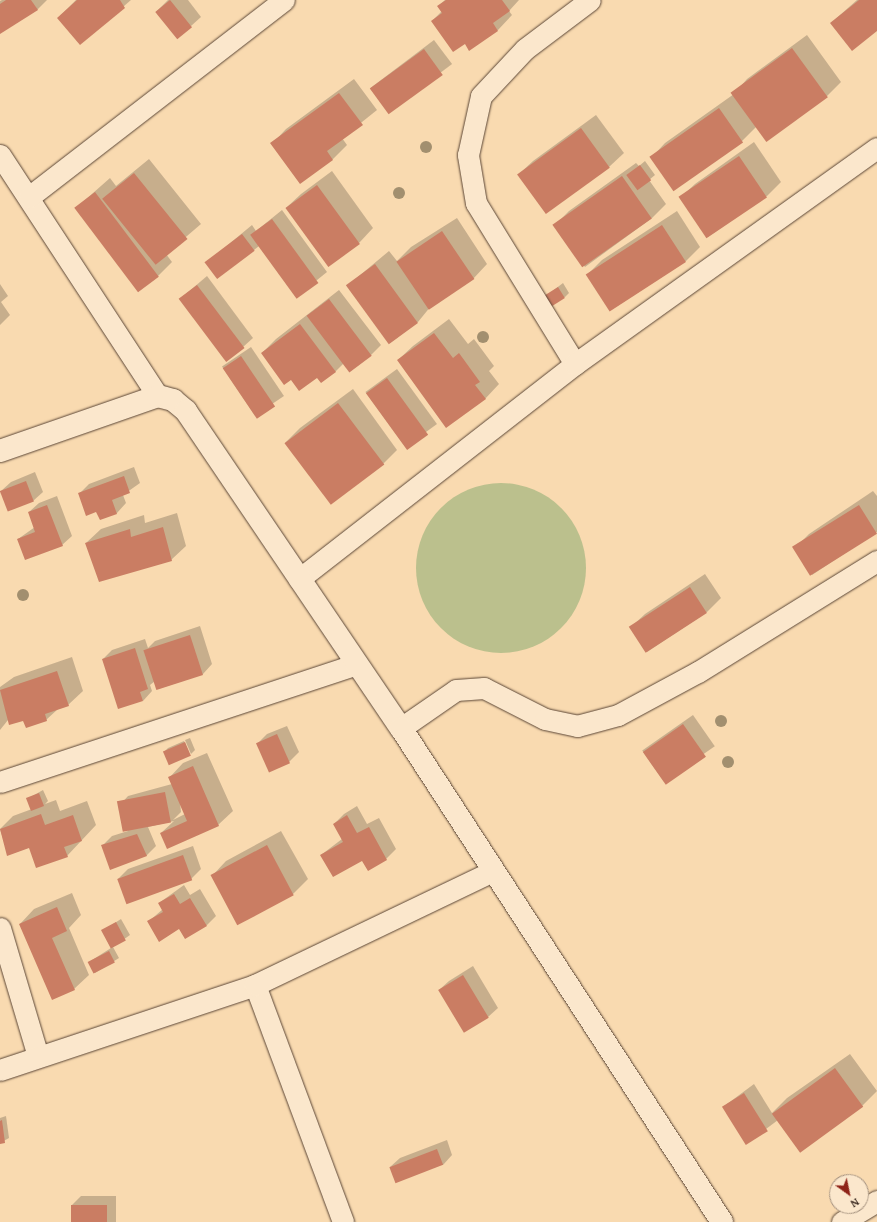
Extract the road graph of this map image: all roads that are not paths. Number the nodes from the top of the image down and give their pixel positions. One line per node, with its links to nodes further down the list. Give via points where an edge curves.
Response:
1 (284, 0): 5 (street)
2 (590, 0): 6 (street, via 525,49 481,96 468,156 476,203)
3 (877, 148): 6 (street)
4 (0, 155): 5 (street)
5 (29, 197): 7 (street)
6 (576, 364): 10 (street)
7 (158, 396): 8 (street); 10 (street, via 173,400 186,411)
8 (0, 451)
9 (877, 561): 12 (street, via 698,672 618,715 577,726 545,719 484,688 456,690)
10 (299, 579): 11 (street)
11 (356, 664): 12 (street); 13 (street)
12 (401, 728): 14 (street)
13 (0, 782)
14 (492, 870): 16 (street); 21 (street)
15 (0, 928): 17 (street)
16 (255, 985): 17 (street); 20 (street)
17 (38, 1056): 18 (street)
18 (0, 1070)
19 (877, 1201): 22 (street)
20 (343, 1222)
21 (722, 1222)
22 (842, 1222)

